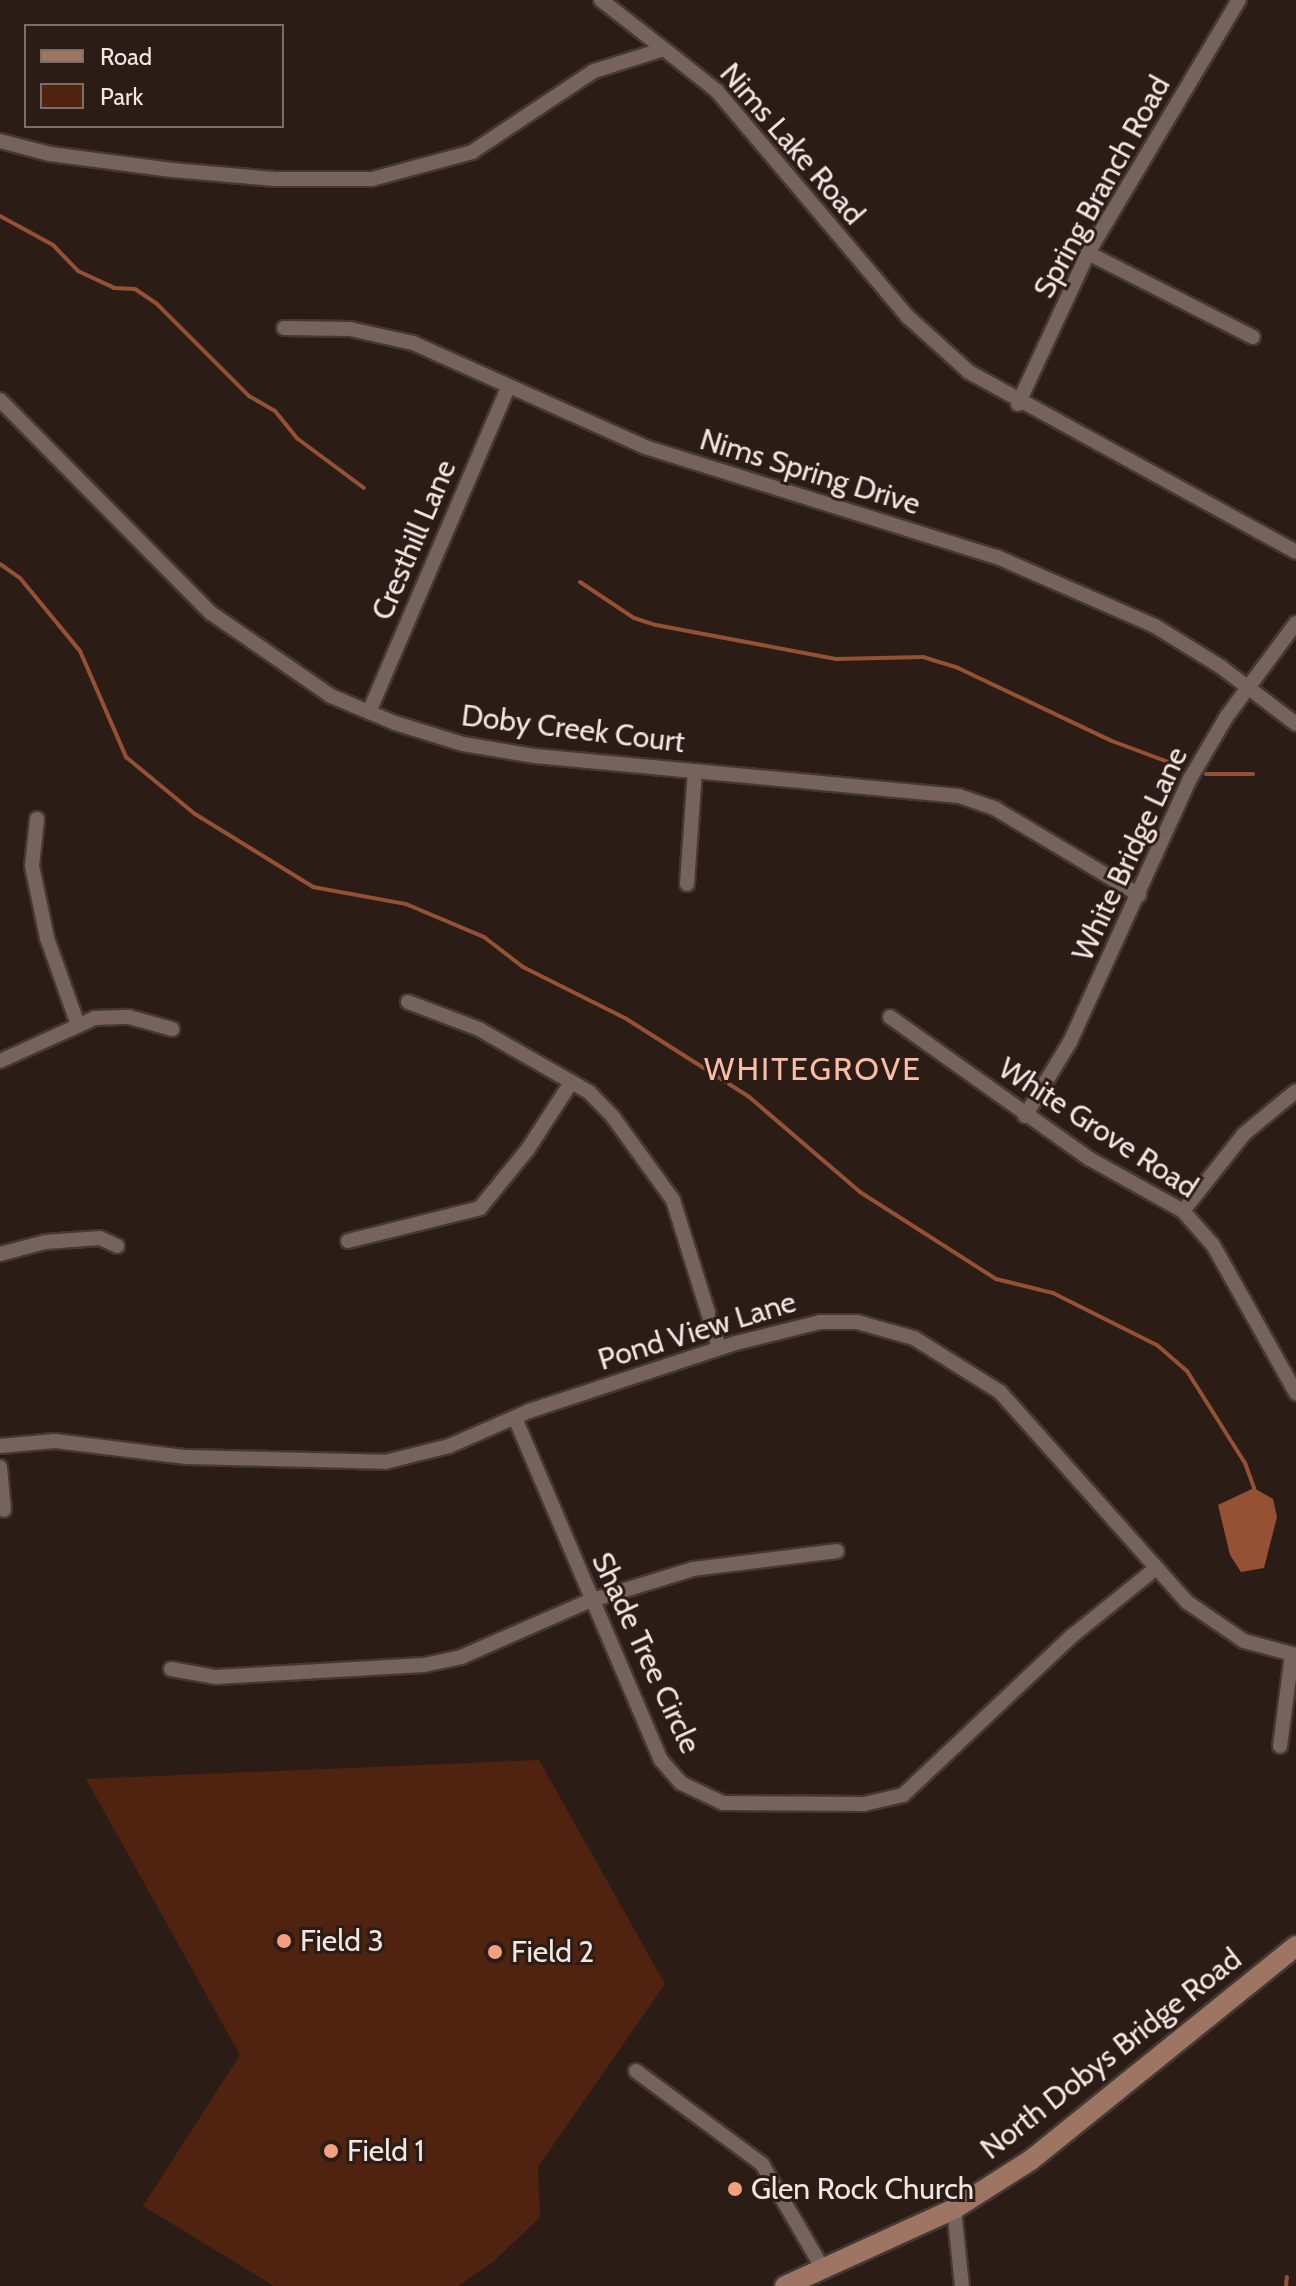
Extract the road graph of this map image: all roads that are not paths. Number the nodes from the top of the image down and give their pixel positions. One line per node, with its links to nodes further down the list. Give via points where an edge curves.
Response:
1 (601, 0): 3 (street, Nims Lake Road)
2 (1239, 0): 5 (street, Spring Branch Road)
3 (664, 49): 4 (street, via 594,71 472,152 372,179 275,179 185,171 50,154); 10 (street, Nims Lake Road, via 717,91 908,317 969,372)
4 (0, 141)
5 (1088, 253): 7 (street); 10 (street, Spring Branch Road)
6 (284, 328): 8 (street, Nims Spring Drive, via 383,334)
7 (1253, 337)
8 (508, 388): 13 (street, Nims Spring Drive, via 645,447 997,557 1096,596 1155,626); 14 (street, Cresthill Lane)
9 (0, 400): 14 (street, Doby Creek Court, via 211,613 271,659)
10 (1018, 404): 11 (street, Nims Lake Road)
11 (1296, 552)
12 (1296, 623): 13 (street, White Bridge Lane)
13 (1249, 689): 15 (street, Nims Spring Drive); 19 (street, White Bridge Lane, via 1190,779)
14 (369, 712): 16 (street, Doby Creek Court, via 463,744)
15 (1296, 724)
16 (695, 771): 18 (street); 19 (street, Doby Creek Court, via 959,796 996,809)
17 (37, 819): 22 (street, via 32,866 47,938)
18 (687, 884)
19 (1139, 895): 27 (street, White Bridge Lane, via 1070,1042)
20 (408, 1002): 25 (street, via 479,1029)
21 (890, 1017): 27 (street, White Grove Road)
22 (78, 1025): 23 (street, via 95,1018 129,1017); 24 (street)
23 (172, 1029)
24 (0, 1061)
25 (570, 1084): 29 (street, via 480,1208); 32 (street, via 589,1092 613,1117 673,1200)
26 (1296, 1091): 28 (street, via 1244,1134)
27 (1025, 1116): 28 (street, White Grove Road)
28 (1183, 1211): 33 (street, White Grove Road, via 1213,1245)
29 (348, 1241)
30 (117, 1246): 31 (street, via 100,1238 45,1242)
31 (0, 1254)
32 (719, 1348): 34 (street, Pond View Lane); 39 (street, Pond View Lane, via 820,1322 857,1322 914,1338 1000,1392)
33 (1296, 1393)
34 (515, 1418): 35 (street, Pond View Lane, via 449,1446 385,1462 186,1457 55,1441); 40 (street, Shade Tree Circle)
35 (0, 1446)
36 (0, 1467): 37 (street)
37 (4, 1510)
38 (837, 1551): 40 (street, via 732,1561)
39 (1155, 1569): 40 (street, Shade Tree Circle, via 1072,1636 913,1789 864,1804 723,1803 681,1783 661,1760); 41 (street, Pond View Lane, via 1222,1630)
40 (589, 1601): 42 (street, via 461,1657 424,1665 216,1677)
41 (1294, 1655): 43 (street)
42 (171, 1669)
43 (1280, 1746)
44 (1296, 1946): 46 (street, North Dobys Bridge Road, via 1031,2160)
45 (636, 2071): 47 (street, via 762,2164)
46 (954, 2209): 47 (street, North Dobys Bridge Road); 49 (street)
47 (823, 2269): 48 (street, North Dobys Bridge Road)
48 (785, 2286)
49 (962, 2286)

